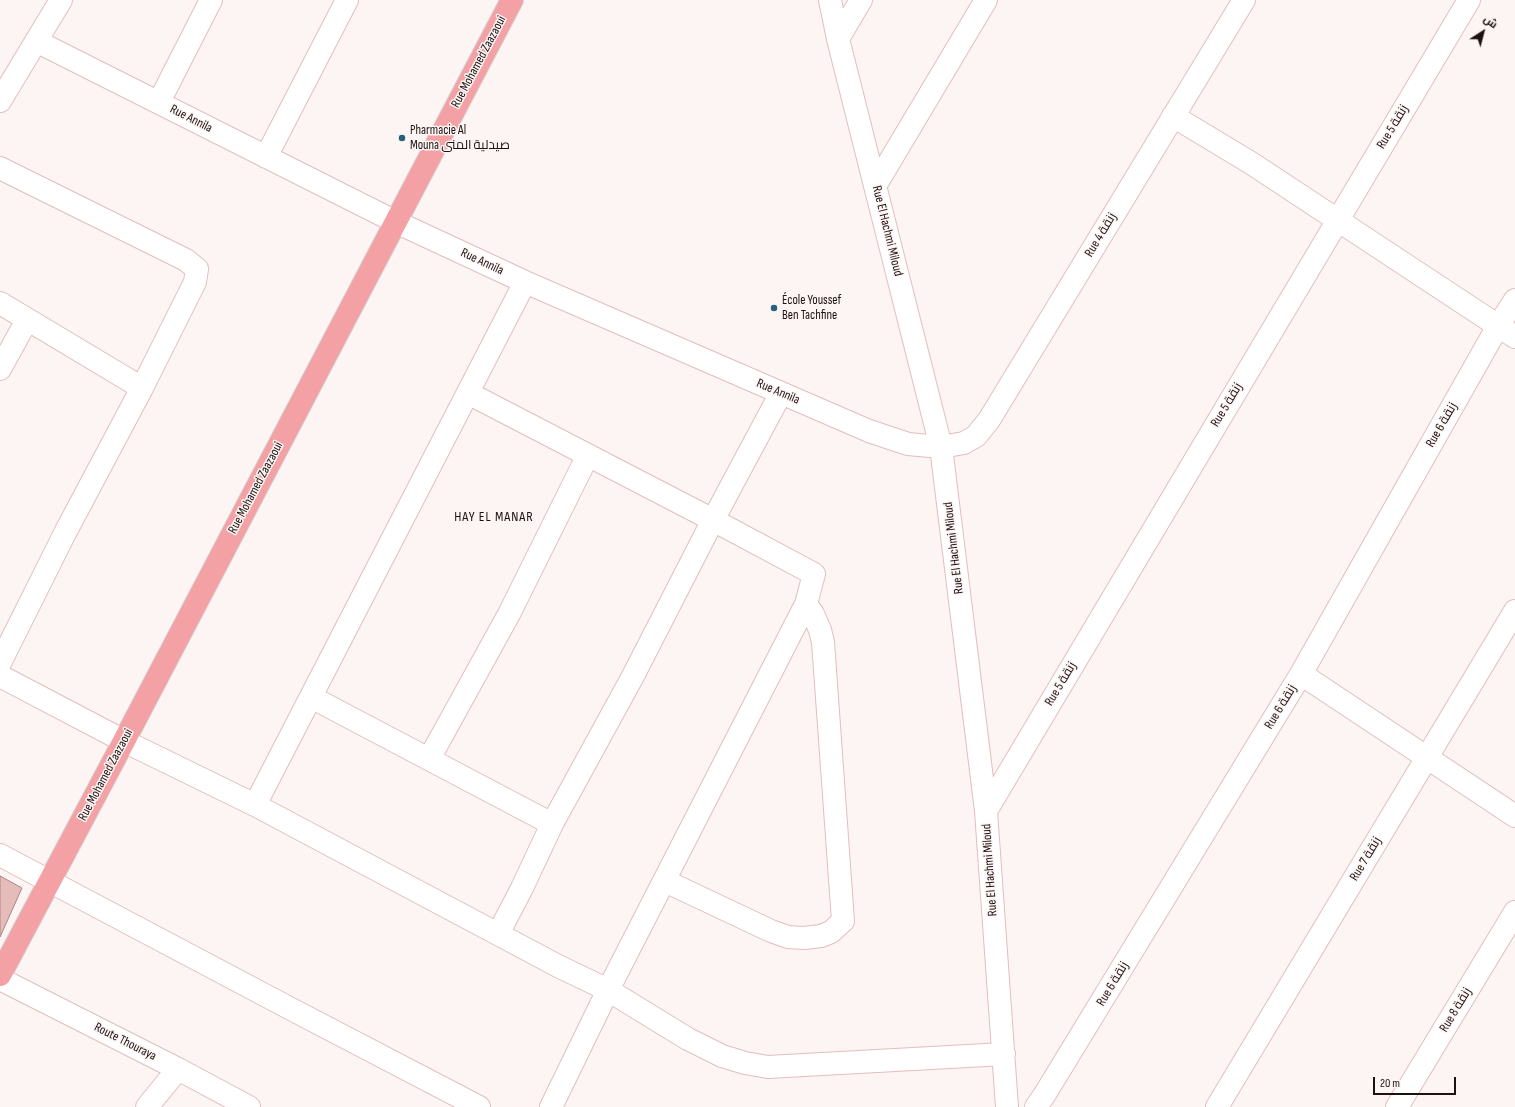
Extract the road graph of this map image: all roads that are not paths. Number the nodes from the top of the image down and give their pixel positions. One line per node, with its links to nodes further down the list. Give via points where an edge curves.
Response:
1 (61, 0): 11 (street)
2 (211, 0): 13 (street)
3 (347, 0): 15 (street)
4 (512, 0): 19 (main road, Rue Mohamed Zaazaoui)
5 (830, 0): 10 (street, Rue El Hachmi Miloud)
6 (861, 0): 10 (street)
7 (986, 0): 17 (street)
8 (1244, 0): 14 (street, Rue 4 زنقة)
9 (1469, 0): 18 (street, Rue 5 زنقة)
10 (838, 39): 17 (street, Rue El Hachmi Miloud)
11 (36, 41): 12 (street); 13 (street, Rue Annila)
12 (0, 101)
13 (159, 102): 15 (street, Rue Annila)
14 (1173, 116): 18 (street); 29 (street, Rue 4 زنقة, via 989,420 976,436 964,443)
15 (266, 157): 19 (street, Rue Annila)
16 (0, 168): 26 (street, via 186,260 197,268 195,282)
17 (875, 186): 29 (street, Rue El Hachmi Miloud)
18 (1338, 220): 24 (street); 42 (street, Rue 5 زنقة)
19 (396, 222): 20 (street, Rue Annila); 38 (main road, Rue Mohamed Zaazaoui)
20 (525, 282): 27 (street); 28 (street, Rue Annila)
21 (1515, 300): 24 (street, Rue 6 زنقة)
22 (0, 303): 23 (street)
23 (27, 320): 25 (street); 26 (street)
24 (1507, 331): 35 (street, Rue 6 زنقة)
25 (0, 369)
26 (142, 388): 34 (street)
27 (468, 393): 30 (street); 37 (street)
28 (781, 393): 29 (street, Rue Annila, via 868,431 908,444); 31 (street)
29 (941, 448): 42 (street, Rue El Hachmi Miloud)
30 (588, 455): 31 (street); 40 (street, via 509,614)
31 (713, 520): 32 (street, via 814,574); 44 (street, via 633,676)
32 (806, 604): 47 (street); 47 (street, via 815,619 823,642 843,921 831,932 821,936 788,937)
33 (1515, 611): 39 (street, Rue 7 زنقة)
34 (0, 663)
35 (1301, 674): 39 (street); 60 (street, Rue 6 زنقة)
36 (0, 676): 38 (street)
37 (311, 697): 40 (street); 41 (street)
38 (124, 742): 41 (street); 46 (main road, Rue Mohamed Zaazaoui)
39 (1427, 758): 43 (street); 61 (street, Rue 7 زنقة)
40 (429, 759): 44 (street)
41 (255, 805): 49 (street)
42 (986, 811): 53 (street, Rue El Hachmi Miloud)
43 (1515, 816)
44 (552, 824): 49 (street)
45 (0, 854): 46 (street)
46 (50, 881): 50 (main road, Rue Mohamed Zaazaoui); 57 (street)
47 (665, 881): 52 (street)
48 (1515, 912): 62 (street, Rue 8 زنقة)
49 (498, 934): 52 (street)
50 (0, 975)
51 (0, 979): 54 (street, Route Thouraya)
52 (608, 990): 53 (street, via 688,1039 722,1056 768,1067); 58 (street)
53 (1004, 1054): 59 (street, Rue El Hachmi Miloud)
54 (178, 1069): 55 (street); 56 (street, Route Thouraya)
55 (147, 1107)
56 (249, 1107)
57 (479, 1107)
58 (551, 1107)
59 (1007, 1107)
60 (1036, 1107)
61 (1217, 1107)
62 (1397, 1107)

